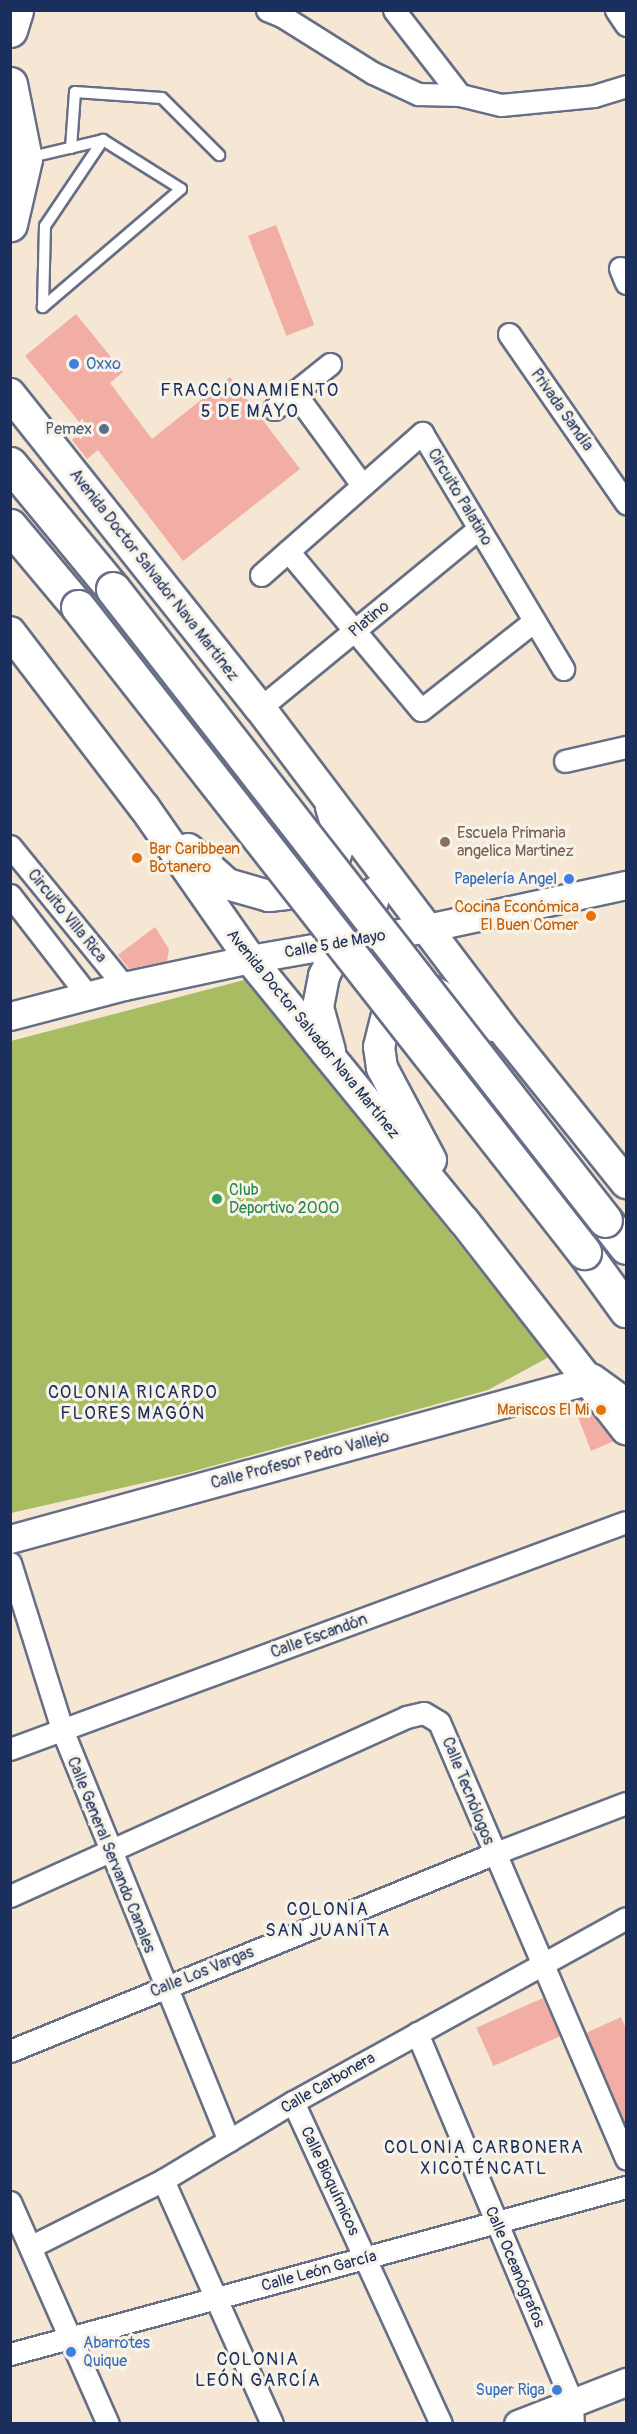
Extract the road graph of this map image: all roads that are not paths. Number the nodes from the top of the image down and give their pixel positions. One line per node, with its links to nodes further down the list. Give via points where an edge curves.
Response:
1 (16, 10): 6 (main road)
2 (267, 10): 9 (street, via 373,73 418,94)
3 (394, 10): 9 (street)
4 (616, 10): 5 (street)
5 (627, 25)
6 (10, 30)
7 (10, 84): 13 (main road)
8 (627, 86): 9 (street, via 594,96 501,105)
9 (460, 95)
10 (103, 140): 10 (lane, via 181,189 43,307 45,226); 11 (lane)
11 (71, 148): 12 (lane, via 75,92 162,98); 13 (lane)
12 (219, 155)
13 (25, 159): 14 (main road)
14 (10, 224)
15 (509, 334): 23 (street, Privada Sandía)
16 (330, 364): 17 (street)
17 (294, 392): 19 (street); 22 (street)
18 (10, 394): 33 (main road, Avenida Doctor Salvador Nava Martínez)
19 (274, 410)
20 (10, 452): 24 (main road)
21 (10, 464): 24 (main road)
22 (362, 485): 26 (street, Circuito Palatino, via 422,433); 27 (street, Circuito Palatino)
23 (623, 490)
24 (53, 518): 52 (main road, bridge, via 113,589)
25 (11, 527): 53 (main road, bridge, via 78,607)
26 (478, 529): 29 (street, Circuito Palatino); 30 (street, Platino)
27 (288, 551): 28 (street, Circuito Palatino); 30 (street)
28 (261, 574)
29 (534, 621): 30 (street, via 421,710); 32 (street, Circuito Palatino)
30 (355, 630): 33 (street, Platino)
31 (11, 632): 37 (main road, Avenida Doctor Salvador Nava Martínez)
32 (563, 669)
33 (260, 708): 36 (main road, Avenida Doctor Salvador Nava Martínez)
34 (627, 747): 35 (street)
35 (565, 761)
36 (313, 779): 37 (main road, via 330,803 341,840 334,860 316,879 288,894 269,896 227,884); 39 (main road, Avenida Doctor Salvador Nava Martínez)
37 (144, 807): 44 (main road, Avenida Doctor Salvador Nava Martínez)
38 (10, 846): 45 (street, Circuito Villa Rica)
39 (367, 849): 42 (main road, Avenida Doctor Salvador Nava Martínez); 43 (main road, via 378,881 375,895)
40 (627, 885): 42 (street, Calle 5 de Mayo)
41 (10, 895): 46 (street, Circuito Villa Rica)
42 (427, 928): 43 (street, Calle 5 de Mayo); 48 (main road, Avenida Doctor Salvador Nava Martínez)
43 (344, 942): 44 (street, Calle 5 de Mayo); 49 (main road, via 319,992 318,1007)
44 (250, 959): 45 (street, Calle 5 de Mayo); 49 (main road, Avenida Doctor Salvador Nava Martínez)
45 (124, 986): 46 (street, Calle 5 de Mayo)
46 (88, 996): 47 (street, Calle 5 de Mayo)
47 (10, 1016)
48 (510, 1038): 50 (main road, Avenida Doctor Salvador Nava Martínez); 51 (main road, via 434,992 417,994 395,1004 383,1026 382,1068)
49 (333, 1062): 51 (main road, Avenida Doctor Salvador Nava Martínez)
50 (627, 1183)
51 (464, 1221): 54 (main road, Avenida Doctor Salvador Nava Martínez)
52 (627, 1248)
53 (627, 1310)
54 (591, 1380): 55 (main road); 56 (main road, Avenida Doctor Salvador Nava Martínez); 58 (street, Calle Profesor Pedro Vallejo)
55 (627, 1406)
56 (627, 1429)
57 (627, 1522): 60 (street, Calle Escandón)
58 (10, 1539)
59 (10, 1563): 60 (street, Calle General Servando Canales)
60 (63, 1731): 61 (street, Calle Escandón); 63 (street, Calle General Servando Canales)
61 (10, 1749)
62 (627, 1803): 64 (street, Calle Los Vargas)
63 (108, 1850): 64 (street, Calle Tecnólogos, via 406,1717 424,1713 439,1722); 65 (street, Calle Tecnólogos); 68 (street, Calle General Servando Canales)
64 (493, 1854): 67 (street, Calle Tecnólogos); 68 (street, Calle Los Vargas)
65 (10, 1896)
66 (627, 1918): 67 (street, Calle Carbonera)
67 (541, 1967): 69 (street, Calle Carbonera); 73 (street, Calle Tecnólogos)
68 (164, 1988): 70 (street, Calle Los Vargas); 72 (street, Calle General Servando Canales)
69 (417, 2033): 71 (street, Calle Carbonera); 77 (street, Calle Oceanógrafos)
70 (10, 2051)
71 (293, 2102): 72 (street, Calle Carbonera); 79 (street, Calle Bioquímicos)
72 (229, 2141): 74 (street, Calle Carbonera)
73 (627, 2159)
74 (164, 2180): 78 (street, Calle Carbonera); 80 (street)
75 (627, 2187): 77 (street, Calle León García)
76 (10, 2202): 78 (street)
77 (496, 2223): 79 (street, Calle León García); 84 (street, Calle Oceanógrafos)
78 (30, 2247): 81 (street)
79 (367, 2259): 80 (street, Calle León García); 87 (street, Calle Bioquímicos)
80 (216, 2298): 81 (street, Calle León García); 86 (street)
81 (70, 2338): 82 (street, Calle León García); 85 (street)
82 (10, 2354)
83 (625, 2384): 84 (street)
84 (572, 2412): 88 (street)
85 (108, 2424)
86 (272, 2424)
87 (441, 2424)
88 (518, 2424)

